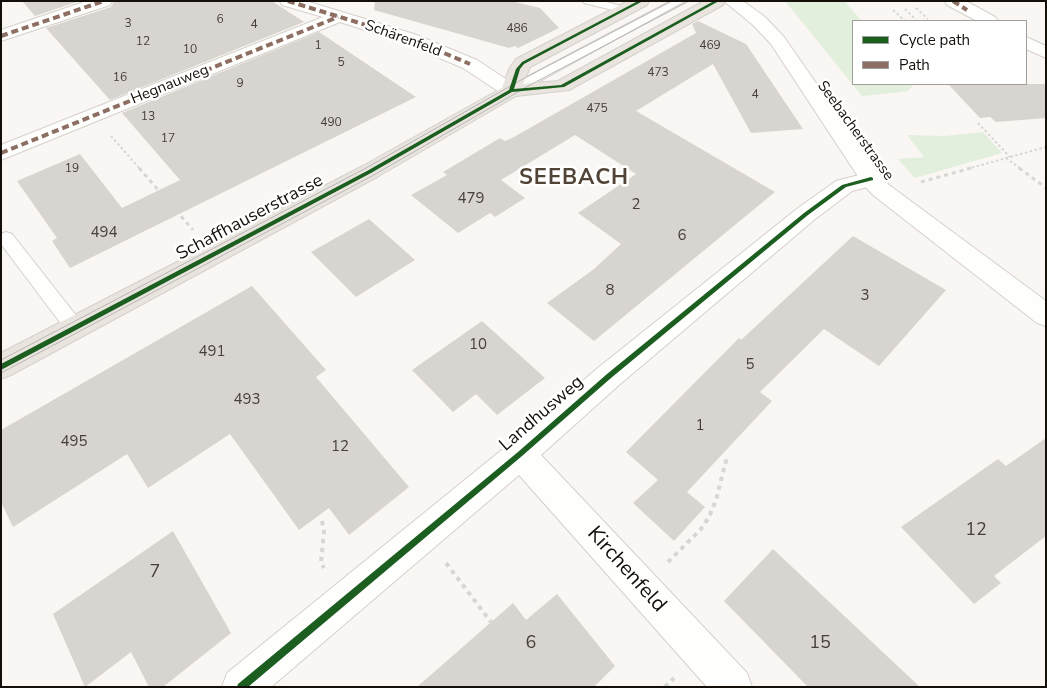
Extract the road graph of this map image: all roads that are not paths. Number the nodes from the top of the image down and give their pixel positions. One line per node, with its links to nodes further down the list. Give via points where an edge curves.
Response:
1 (104, 1): 12 (street)
2 (288, 1): 10 (street, Schärenfeld)
3 (588, 1): 9 (lane)
4 (641, 1): 9 (main road)
5 (680, 1): 15 (lane, Schaffhauserstrasse)
6 (717, 1): 15 (main road, Schaffhauserstrasse, via 562,86)
7 (732, 1): 17 (street, Seebacherstrasse, via 759,21 778,42)
8 (952, 1): 11 (street)
9 (625, 10): 15 (main road, via 523,63)
10 (338, 17): 15 (street, Schärenfeld, via 408,38 470,64); 16 (street, Hegnauweg)
11 (987, 20)
12 (1, 36)
13 (1027, 43): 14 (street)
14 (1046, 53)
15 (511, 91): 20 (main road, Schaffhauserstrasse, via 386,162)
16 (1, 152)
17 (871, 179): 19 (street, Seebacherstrasse, via 900,206); 22 (street, Landhusweg, via 844,186 806,214 609,376)
18 (6, 238): 20 (lane)
19 (1046, 316)
20 (76, 328): 21 (main road, Schaffhauserstrasse)
21 (1, 367)
22 (520, 454): 23 (street, Landhusweg); 24 (street, Kirchenfeld)
23 (241, 687)
24 (733, 687)

